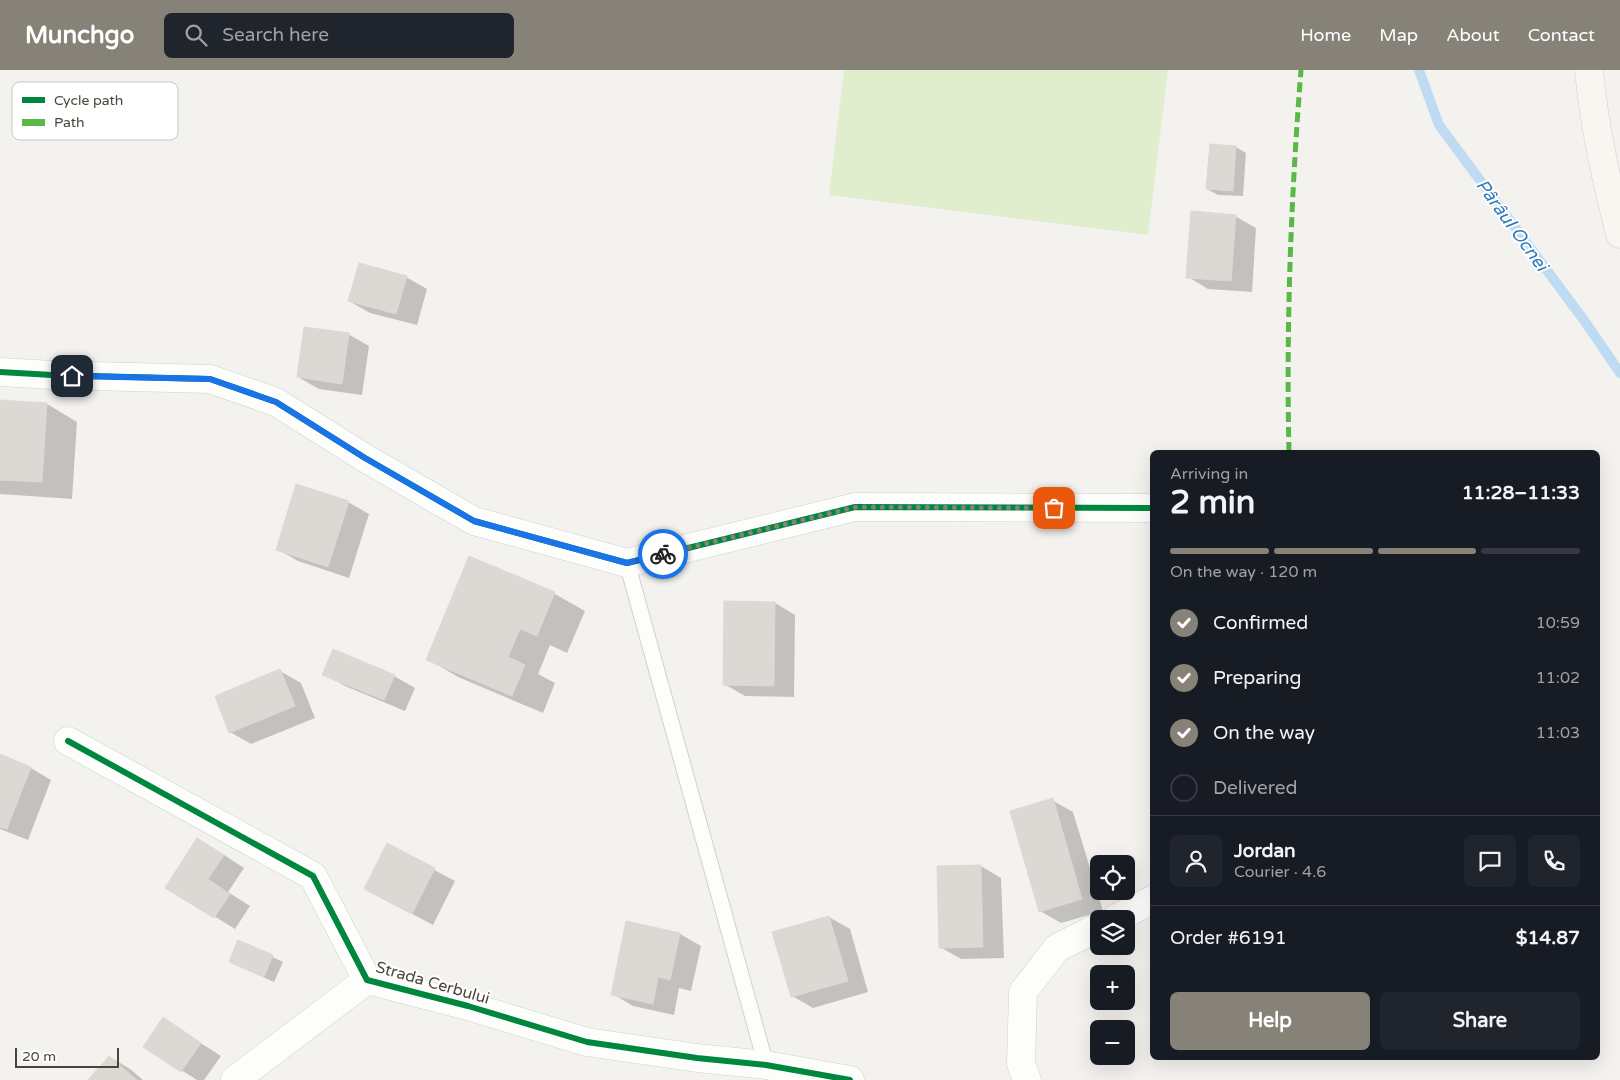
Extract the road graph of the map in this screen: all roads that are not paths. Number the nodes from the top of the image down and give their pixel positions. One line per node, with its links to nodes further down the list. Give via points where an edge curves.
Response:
1 (1589, 70): 2 (main road, via 1605,178)
2 (1620, 234)
3 (0, 372): 5 (street, via 210,379 276,402 474,521)
4 (1150, 508): 5 (street, via 856,507)
5 (627, 563): 11 (lane)
6 (68, 741): 10 (street, Strada Cerbului, via 313,876)
7 (1150, 901): 8 (street)
8 (1133, 910)
9 (1090, 932): 14 (street, via 1057,948 1023,992 1021,1064)
10 (367, 980): 11 (street, Strada Cerbului, via 587,1042); 12 (street)
11 (766, 1065): 13 (street, Strada Cerbului)
12 (235, 1080)
13 (849, 1080)
14 (1027, 1080)

